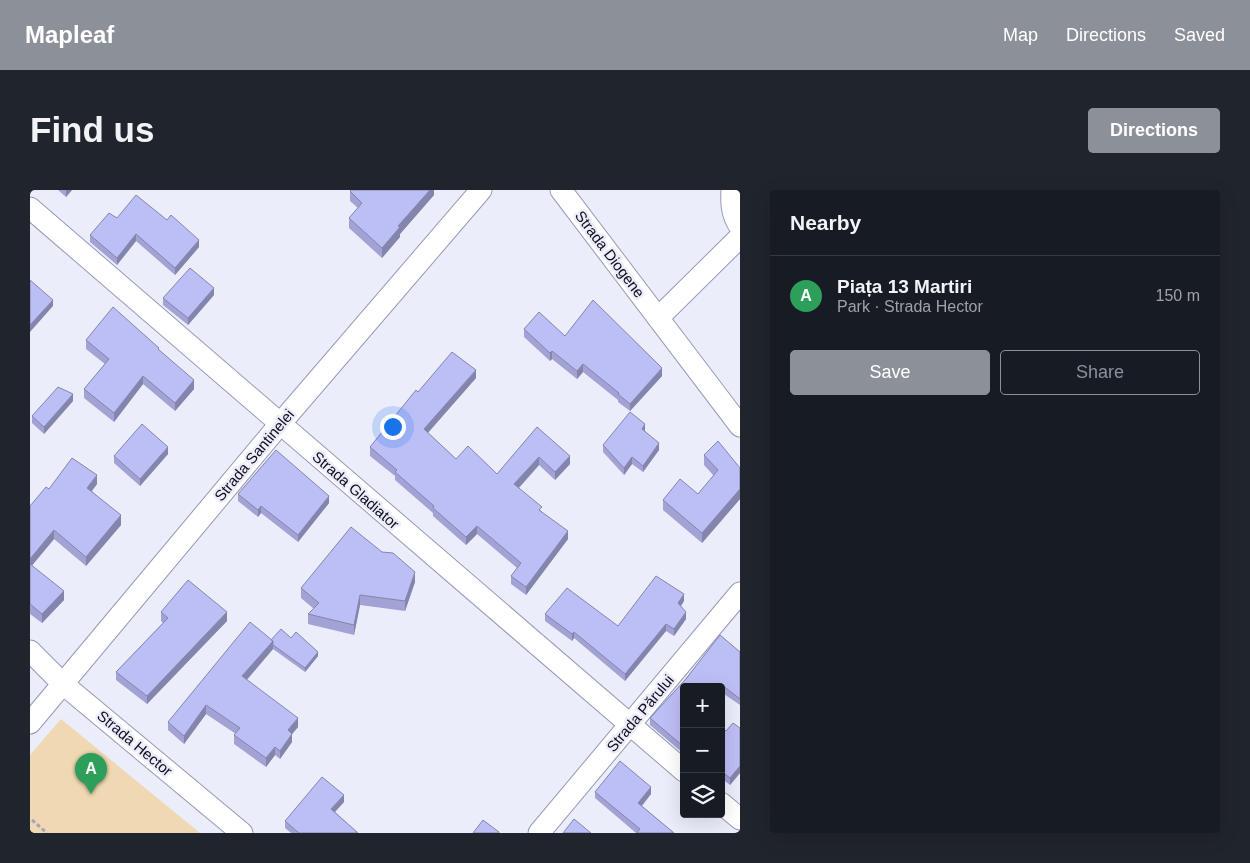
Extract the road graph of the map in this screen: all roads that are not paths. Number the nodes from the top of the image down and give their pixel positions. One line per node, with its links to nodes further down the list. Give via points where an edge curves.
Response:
1 (481, 190): 8 (street, Strada Santinelei)
2 (561, 190): 7 (street, Strada Diogene)
3 (732, 190): 5 (street, via 731,203)
4 (30, 208): 8 (street, Strada Gladiator)
5 (740, 227)
6 (740, 237): 7 (street)
7 (658, 318): 9 (street, Strada Diogene)
8 (280, 424): 12 (street, Strada Santinelei); 14 (street, Strada Gladiator)
9 (740, 426)
10 (740, 592): 14 (street, Strada Părului)
11 (30, 651): 12 (street, Strada Hector)
12 (63, 684): 13 (street, Strada Santinelei); 18 (street, Strada Hector)
13 (30, 723)
14 (630, 725): 15 (street, Strada Gladiator); 19 (street, Strada Părului)
15 (680, 768)
16 (725, 807): 17 (street)
17 (740, 820)
18 (242, 833)
19 (539, 833)

